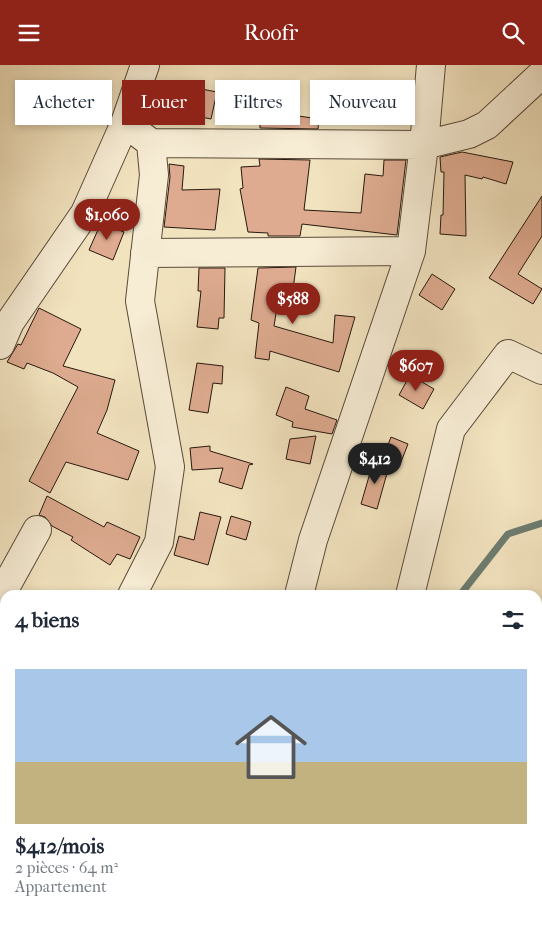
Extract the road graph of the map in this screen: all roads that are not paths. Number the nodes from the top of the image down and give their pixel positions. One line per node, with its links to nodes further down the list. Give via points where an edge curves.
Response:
1 (145, 65): 4 (street)
2 (431, 65): 8 (street)
3 (542, 74): 8 (street, via 487,125 469,134)
4 (140, 80)
5 (124, 125): 11 (street, via 85,213 10,322)
6 (128, 125): 7 (street)
7 (151, 143): 8 (street); 10 (street, via 154,175)
8 (424, 145): 9 (street)
9 (411, 251): 10 (street); 16 (street, via 313,540)
10 (145, 253): 15 (street, via 140,301 170,467 159,542)
11 (0, 345)
12 (542, 370): 17 (street, via 508,354 451,429)
13 (37, 531): 14 (street)
14 (4, 590)
15 (135, 590)
16 (300, 590)
17 (411, 590)

